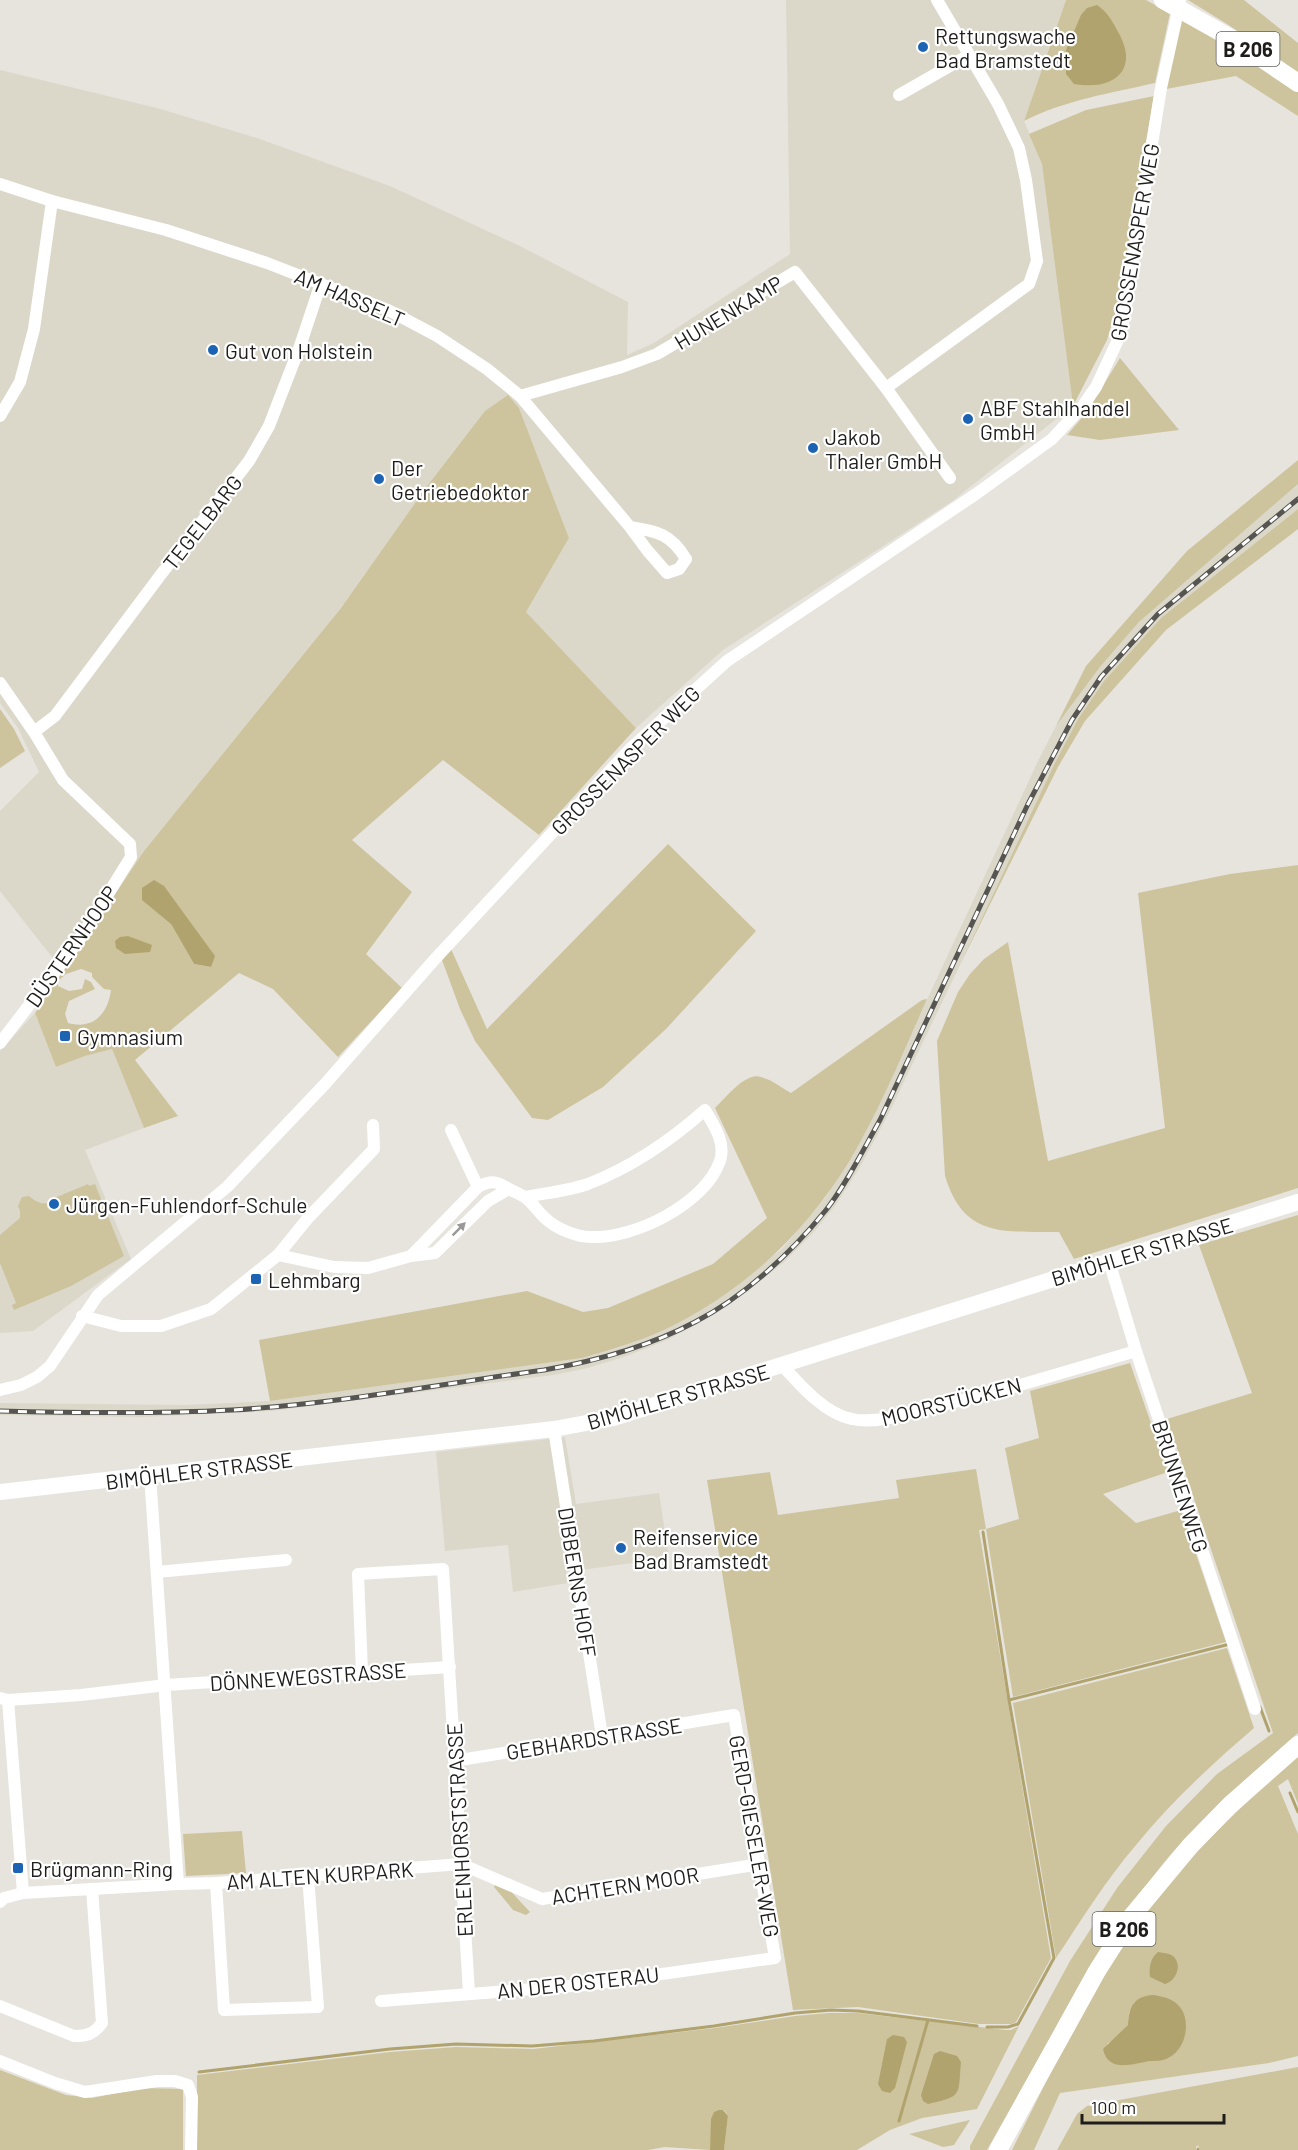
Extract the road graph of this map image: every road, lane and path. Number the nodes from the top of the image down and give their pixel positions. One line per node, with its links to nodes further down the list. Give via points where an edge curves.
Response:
1 (937, 0): 4 (street)
2 (1163, 0): 5 (main road, B 206, via 1197,17)
3 (1180, 0): 27 (street, GROSSENASPER WEG, via 1161,88 1124,318 1108,365 1082,407 1052,440 726,661 630,749 227,1186 98,1294)
4 (969, 55): 6 (street); 10 (street, via 1019,148 1037,261 1029,284)
5 (1298, 83)
6 (899, 95)
7 (0, 184): 8 (street, AM HASSELT)
8 (52, 201): 9 (street, AM HASSELT, via 169,231); 12 (street, via 34,329 20,382)
9 (321, 283): 11 (street, AM HASSELT, via 388,310 437,336); 16 (street, TEGELBARG, via 269,426 249,461 55,716)
10 (886, 388): 11 (street, HUNENKAMP, via 795,272 657,354 622,368); 13 (street, HUNENKAMP)
11 (520, 396): 14 (street, AM HASSELT)
12 (0, 416)
13 (950, 478)
14 (630, 526): 14 (street, AM HASSELT, via 666,536 678,545 686,559 679,569 667,573)
15 (0, 683): 16 (street)
16 (34, 732): 17 (street, DÜSTERNHOOP, via 63,780 130,844 131,857 80,939)
17 (0, 1043)
18 (373, 1125): 24 (street, via 374,1149)
19 (451, 1130): 20 (street)
20 (478, 1187): 21 (street, via 489,1181); 25 (street)
21 (509, 1190): 22 (street); 25 (street, one-way to 21, via 435,1253 488,1201)
22 (525, 1197): 22 (street, via 546,1220 573,1233 590,1237 645,1227 690,1199 709,1180 720,1161 721,1143 716,1127 705,1110 636,1161 587,1184)
23 (1298, 1202): 26 (street, BIMÖHLER STRASSE)
24 (278, 1255): 25 (street, via 334,1268 368,1268); 27 (street, via 211,1309 162,1326 121,1326)
25 (411, 1256)
26 (1109, 1261): 28 (street, BRUNNENWEG); 29 (street, BIMÖHLER STRASSE)
27 (82, 1316): 30 (street, GROSSENASPER WEG, via 50,1366 21,1385)
28 (1136, 1351): 29 (street, MOORSTÜCKEN, via 993,1393 871,1420 851,1419 831,1410); 40 (street, BRUNNENWEG)
29 (782, 1365): 31 (street, BIMÖHLER STRASSE, via 614,1418)
30 (0, 1389)
31 (554, 1429): 32 (street, BIMÖHLER STRASSE); 42 (street, DIBBERNS HOFF)
32 (150, 1475): 33 (street, BIMÖHLER STRASSE); 35 (street)
33 (0, 1492)
34 (286, 1560): 35 (street)
35 (157, 1572): 38 (street)
36 (450, 1667): 37 (street, DÖNNEWEGSTRASSE); 37 (street, ERLENHORSTSTRASSE, via 443,1569 358,1574); 44 (street, ERLENHORSTSTRASSE)
37 (362, 1672): 38 (street, DÖNNEWEGSTRASSE)
38 (166, 1685): 39 (street, DÖNNEWEGSTRASSE); 49 (street)
39 (4, 1699): 51 (street)
40 (1255, 1709)
41 (734, 1715): 42 (street, GEBHARDSTRASSE); 46 (street, GERD-GIESELER-WEG)
42 (602, 1736): 44 (street, GEBHARDSTRASSE)
43 (1298, 1745): 59 (main road, B 206, via 1230,1805 1132,1916 1097,1971)
44 (454, 1761): 45 (street, ERLENHORSTSTRASSE)
45 (461, 1864): 46 (street, ACHTERN MOOR, via 542,1899); 47 (street, AM ALTEN KURPARK); 54 (street, ERLENHORSTSTRASSE)
46 (760, 1864): 53 (street, GERD-GIESELER-WEG)
47 (308, 1876): 48 (street, AM ALTEN KURPARK); 48 (street, via 318,2007 224,2010)
48 (216, 1883): 49 (street, AM ALTEN KURPARK)
49 (178, 1884): 50 (street, AM ALTEN KURPARK)
50 (92, 1889): 51 (street, AM ALTEN KURPARK); 56 (street, via 102,2023 97,2030 86,2036 74,2036)
51 (23, 1893): 52 (street)
52 (0, 1902)
53 (776, 1958): 54 (street, AN DER OSTERAU, via 585,1985)
54 (469, 1993): 55 (street, AN DER OSTERAU)
55 (381, 2001)
56 (0, 2006)
57 (0, 2061): 58 (street, via 85,2092 157,2081 188,2085 192,2097)
58 (191, 2150)
59 (998, 2150)

